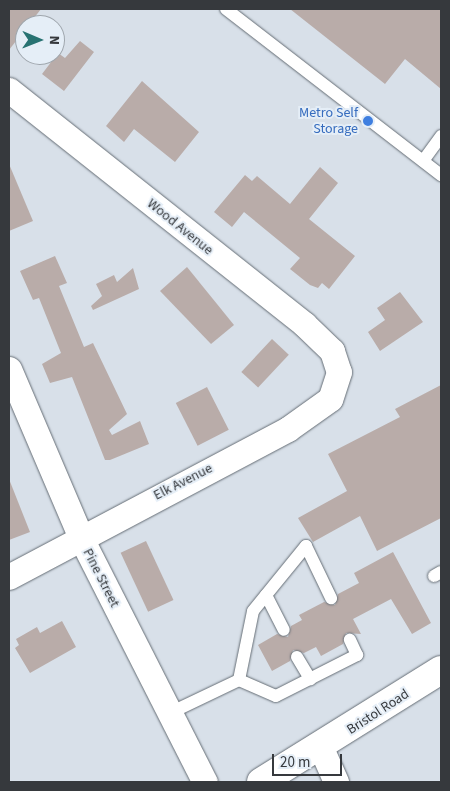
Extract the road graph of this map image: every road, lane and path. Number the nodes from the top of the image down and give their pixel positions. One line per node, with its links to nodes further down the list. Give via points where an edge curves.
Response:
1 (226, 9): 4 (lane)
2 (9, 90): 7 (street, Wood Avenue, via 304,324 332,351)
3 (441, 136): 4 (lane)
4 (423, 161): 5 (lane)
5 (441, 175)
6 (9, 369): 8 (street, Pine Street)
7 (339, 372): 8 (street, Elk Avenue, via 330,399 288,429)
8 (81, 538): 9 (street, Elk Avenue); 18 (street, Pine Street)
9 (9, 577)
10 (266, 595): 11 (lane, via 306,546); 12 (lane); 17 (lane, via 253,611)
11 (331, 598)
12 (284, 630)
13 (350, 640): 16 (lane, via 357,655)
14 (297, 657): 16 (lane)
15 (441, 670): 19 (main road, Bristol Road)
16 (310, 679): 17 (lane, via 276,696)
17 (240, 680): 18 (lane)
18 (172, 712): 20 (street, Pine Street)
19 (321, 748): 21 (main road, Bristol Road); 22 (street)
20 (205, 782)
21 (261, 782)
22 (336, 782)

